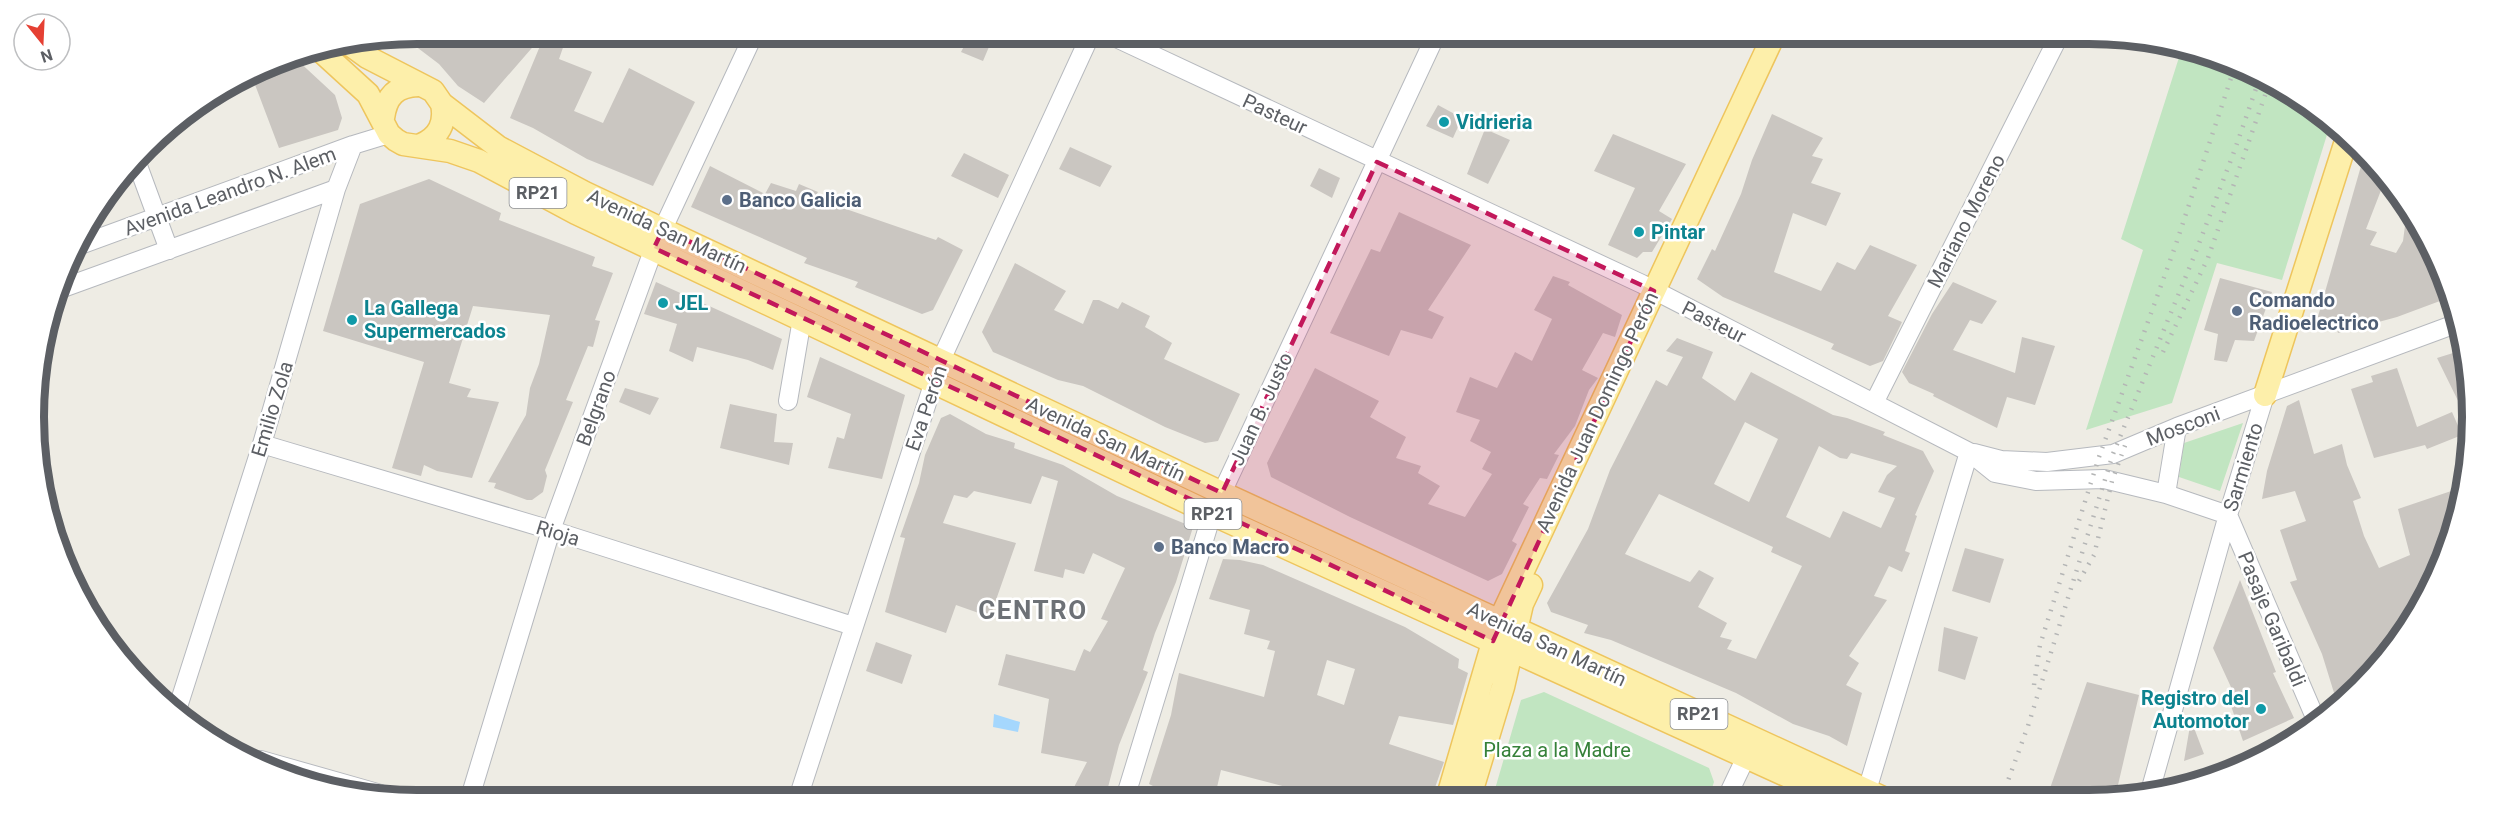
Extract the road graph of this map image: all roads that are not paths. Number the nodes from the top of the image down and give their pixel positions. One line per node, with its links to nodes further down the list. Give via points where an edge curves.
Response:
1 (748, 44): 20 (street, Belgrano)
2 (1086, 44): 27 (street, Eva Perón)
3 (1129, 44): 16 (street, Pasteur)
4 (1432, 44): 16 (street, Juan B. Justo)
5 (1770, 44): 24 (main road, Avenida Juan Domingo Perón)
6 (1785, 44): 24 (main road, Avenida Juan Domingo Perón)
7 (2055, 44): 30 (street, Mariano Moreno)
8 (356, 49): 10 (main road, Avenida San Martín / RP21)
9 (325, 55): 12 (main road, via 368,94)
10 (418, 85): 11 (main road, Avenida San Martín / RP21, via 433,91); 12 (main road, via 404,86 392,93 385,105)
11 (442, 104): 14 (main road, via 441,129); 20 (main road, Avenida San Martín / RP21, via 498,147)
12 (386, 126): 13 (street); 14 (main road, Avenida San Martín / RP21, via 403,144)
13 (353, 145): 18 (street, Emilio Zola); 19 (street, Avenida Leandro N. Alem)
14 (421, 145): 20 (main road, Avenida San Martín / RP21, via 479,161 576,213)
15 (2345, 145): 28 (main road, Sarmiento)
16 (1377, 162): 24 (street, Pasteur); 35 (street, Juan B. Justo)
17 (139, 168): 19 (street)
18 (336, 189): 22 (street, Avenida Leandro N. Alem); 32 (street, Emilio Zola)
19 (158, 217): 21 (street, Avenida Leandro N. Alem); 22 (street)
20 (659, 238): 25 (main road, Avenida San Martín / RP21); 27 (main road, Avenida San Martín / RP21); 37 (street, Belgrano)
21 (87, 243)
22 (169, 249): 23 (street, Avenida Leandro N. Alem)
23 (67, 286)
24 (1660, 294): 30 (street, Pasteur); 39 (main road, Avenida Juan Domingo Perón)
25 (802, 319): 27 (main road, Avenida San Martín / RP21); 29 (street)
26 (2451, 326): 28 (street, Mosconi)
27 (938, 371): 35 (main road, Avenida San Martín / RP21); 38 (street, Eva Perón)
28 (2265, 395): 31 (street, Mosconi); 36 (street, Sarmiento)
29 (788, 401)
30 (1875, 403): 33 (street, Pasteur)
31 (2177, 427): 33 (street, Mosconi, via 2099,457 2047,462 2001,460); 34 (street)
32 (262, 444): 37 (street, Rioja); 40 (street, Emilio Zola)
33 (1969, 452): 34 (street, Pasteur, via 1995,473 2036,481 2104,479); 54 (street)
34 (2166, 494): 36 (street, Pasteur)
35 (1217, 504): 39 (main road, Avenida San Martín / RP21); 48 (street, Juan B. Justo)
36 (2228, 515): 41 (street, Pasaje Garibaldi); 45 (street, Sarmiento)
37 (551, 530): 38 (street, Rioja); 46 (street, Belgrano)
38 (853, 626): 47 (street, Eva Perón)
39 (1505, 636): 42 (main road, Avenida San Martín / RP21); 49 (main road, Avenida Juan Domingo Perón); 50 (main road, Avenida Juan Domingo Perón); 53 (main road, Avenida San Martín / RP21)
40 (179, 704)
41 (2314, 715)
42 (1746, 757): 51 (street); 52 (main road, Avenida San Martín / RP21)
43 (290, 768): 44 (street)
44 (337, 782)
45 (2152, 785)
46 (472, 790)
47 (801, 790)
48 (1128, 790)
49 (1450, 790)
50 (1471, 790)
51 (1730, 790)
52 (1818, 790)
53 (1859, 790)
54 (1872, 790)

